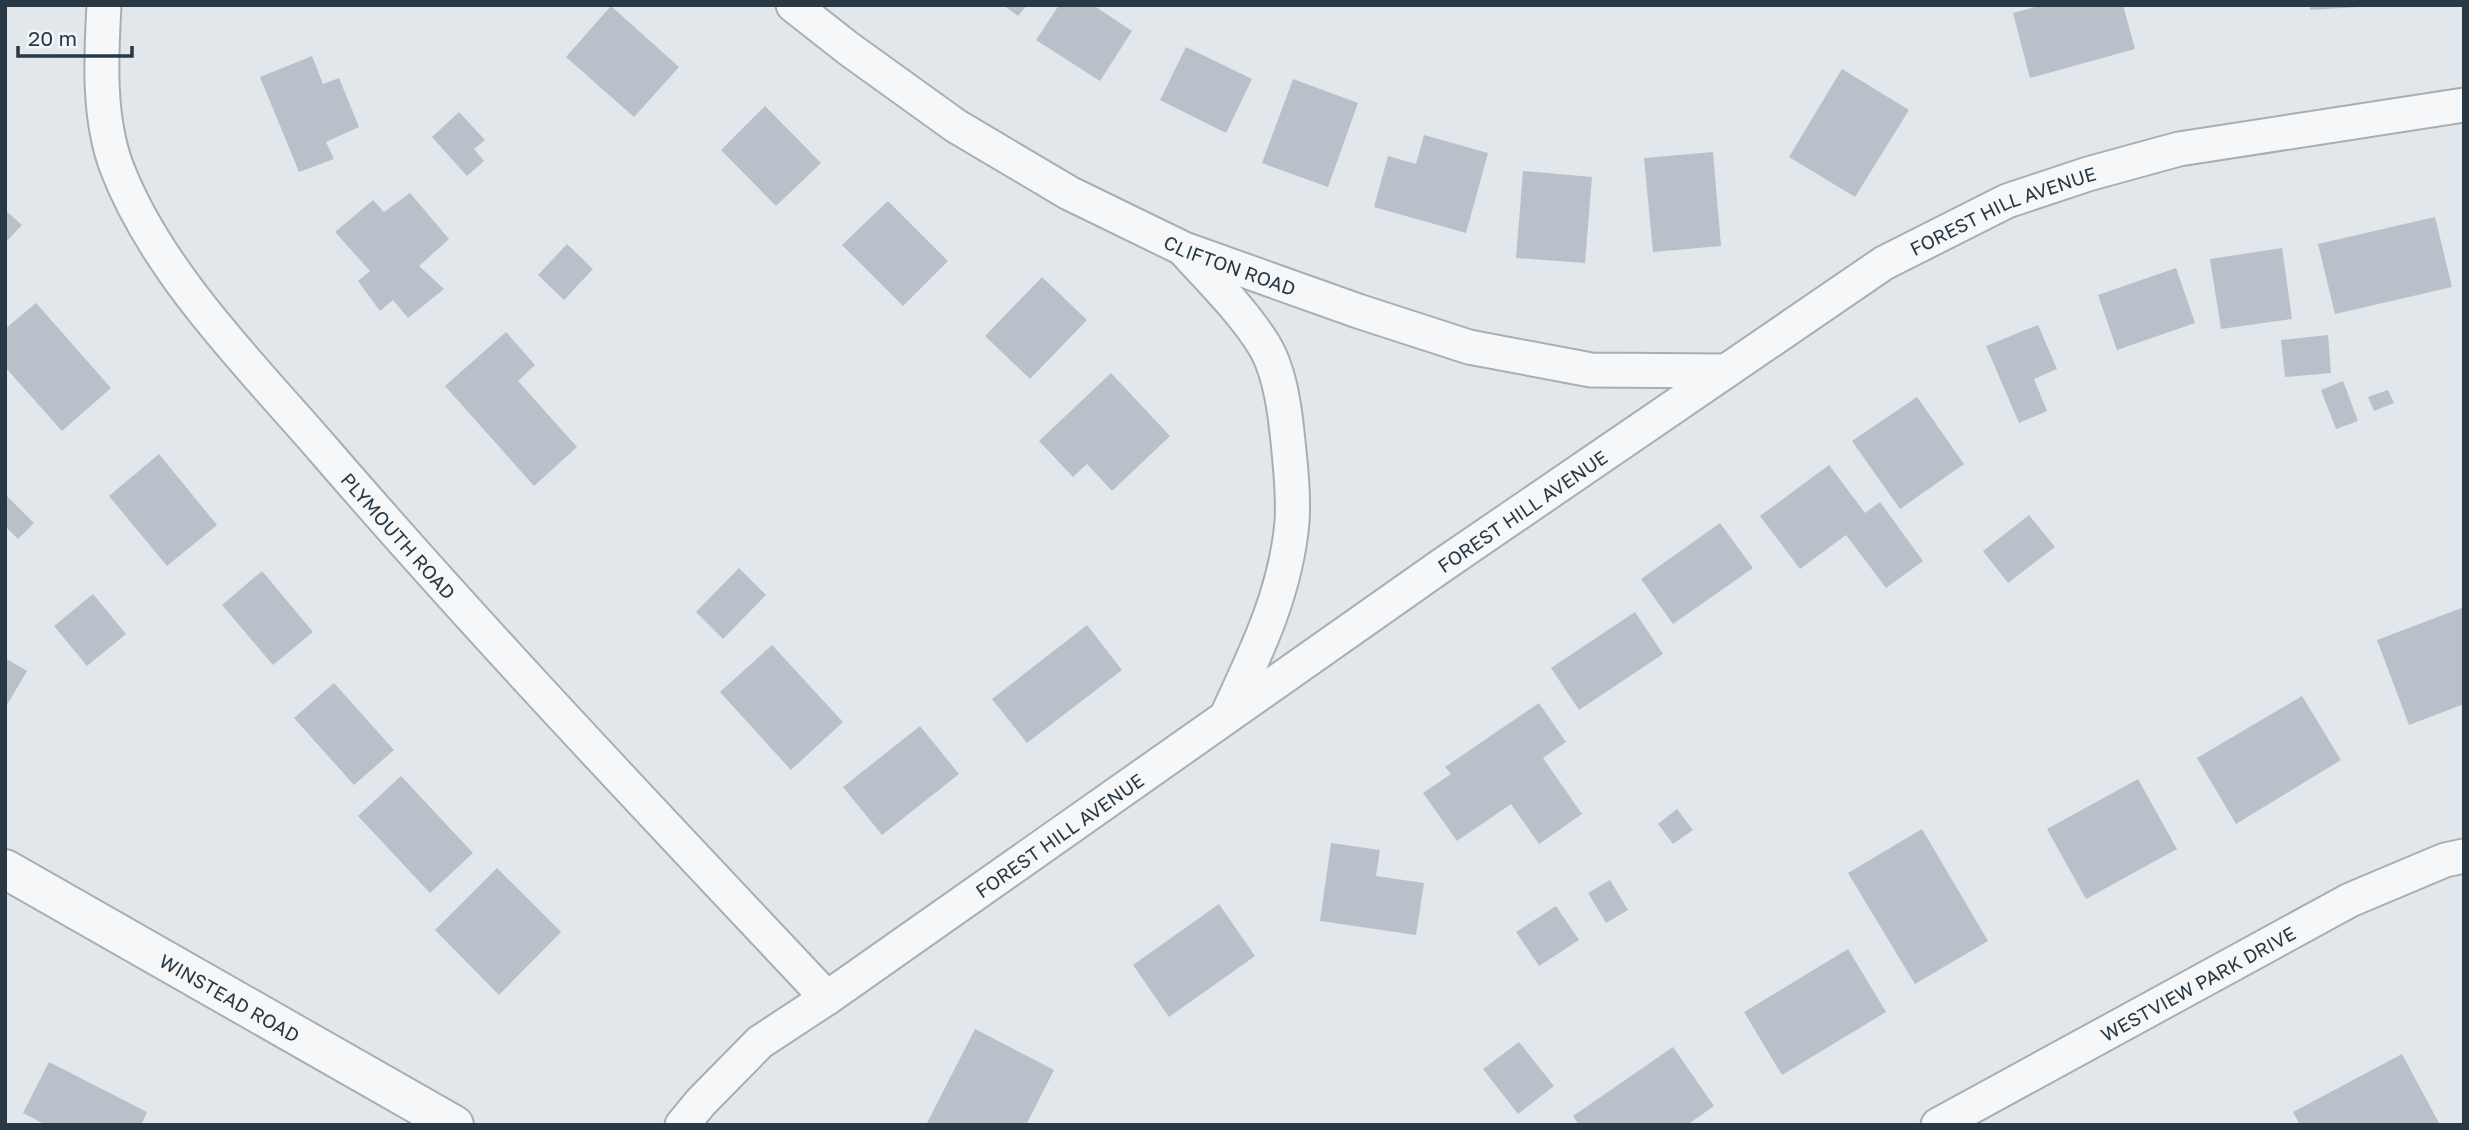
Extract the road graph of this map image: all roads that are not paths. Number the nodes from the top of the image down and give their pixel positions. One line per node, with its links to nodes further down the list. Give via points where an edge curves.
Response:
1 (104, 5): 9 (street, PLYMOUTH ROAD, via 101,99 116,166 149,235 211,319 388,524)
2 (793, 5): 4 (street, CLIFTON ROAD, via 956,126 1069,193)
3 (2464, 105): 5 (street, FOREST HILL AVENUE, via 2179,149 2007,201 1884,264)
4 (1184, 249): 5 (street, CLIFTON ROAD, via 1469,347 1591,370); 6 (street, via 1265,346 1283,395 1289,454 1292,520 1285,569 1266,630)
5 (1724, 371): 6 (street, FOREST HILL AVENUE)
6 (1227, 714): 9 (street, FOREST HILL AVENUE)
7 (2464, 856): 12 (street, WESTVIEW PARK DRIVE, via 2445,859 2350,900)
8 (5, 869): 10 (street, WINSTEAD ROAD)
9 (827, 998): 11 (street, FOREST HILL AVENUE, via 760,1042)
10 (454, 1125)
11 (682, 1125)
12 (1938, 1125)

